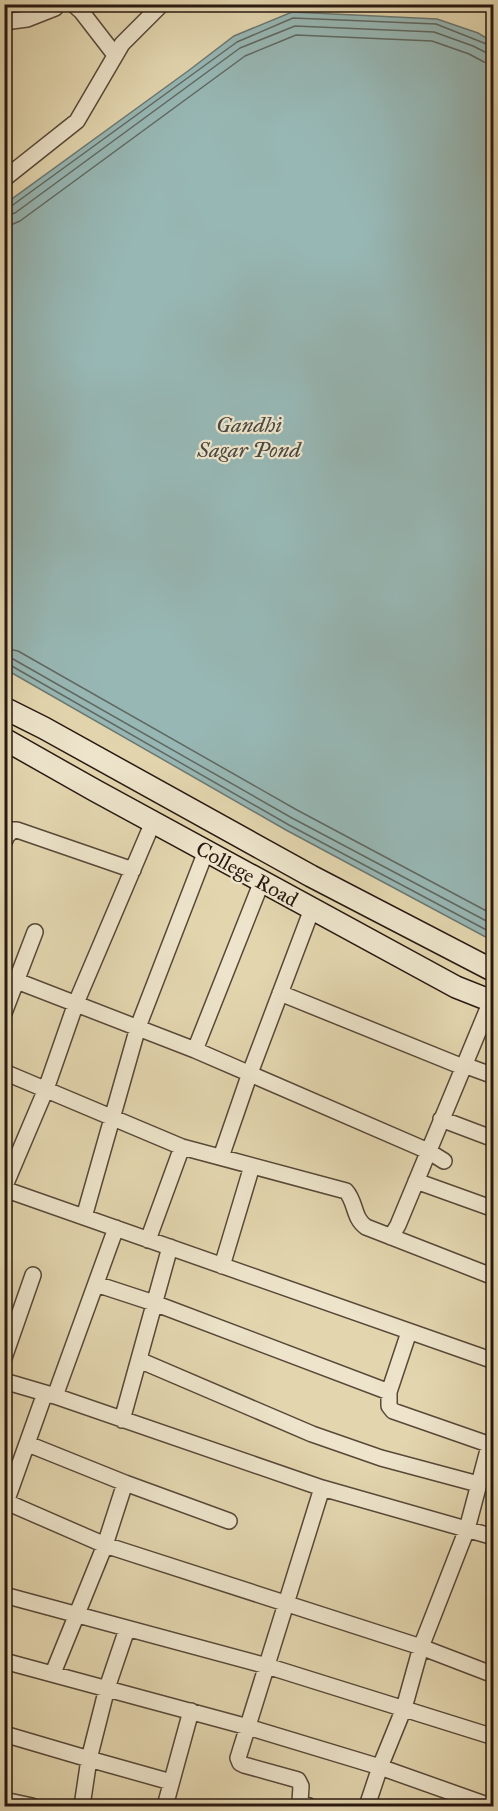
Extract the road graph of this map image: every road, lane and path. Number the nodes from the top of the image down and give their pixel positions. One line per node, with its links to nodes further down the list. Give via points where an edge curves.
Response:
1 (58, 4): 4 (street, via 27,18)
2 (73, 4): 5 (street)
3 (162, 4): 5 (street)
4 (4, 22)
5 (115, 55): 6 (street, via 77,121)
6 (4, 179)
7 (4, 708): 16 (main road, College Road)
8 (4, 739): 9 (main road, College Road)
9 (153, 822): 11 (main road, College Road); 12 (street)
10 (4, 842): 12 (street, via 17,830)
11 (206, 851): 13 (main road, College Road); 22 (street)
12 (133, 870): 20 (street)
13 (262, 881): 14 (main road, College Road); 23 (street)
14 (312, 909): 18 (street); 19 (main road, College Road, via 456,987)
15 (35, 932): 17 (street)
16 (494, 971)
17 (10, 978): 20 (street); 21 (street)
18 (280, 993): 24 (street); 26 (street)
19 (492, 1001): 24 (street)
20 (76, 1004): 22 (street); 28 (street)
21 (4, 1013)
22 (138, 1027): 23 (street); 29 (street)
23 (195, 1050): 26 (street)
24 (463, 1067): 27 (street); 30 (street)
25 (4, 1072): 28 (street)
26 (250, 1074): 33 (street); 34 (street)
27 (494, 1076)
28 (46, 1089): 29 (street); 38 (street)
29 (112, 1117): 32 (street); 40 (street)
30 (441, 1119): 31 (street); 33 (street)
31 (494, 1139)
32 (182, 1147): 34 (street); 43 (street)
33 (428, 1151): 35 (street); 37 (street)
34 (221, 1157): 36 (street)
35 (444, 1161)
36 (252, 1166): 42 (street, via 346,1191 362,1225); 45 (street)
37 (416, 1181): 39 (street); 42 (street)
38 (4, 1188): 40 (street)
39 (494, 1209)
40 (84, 1217): 41 (street)
41 (116, 1228): 43 (street); 48 (street)
42 (391, 1237): 47 (street)
43 (148, 1239): 44 (street)
44 (170, 1247): 45 (street); 49 (street)
45 (222, 1266): 50 (street)
46 (33, 1275): 51 (street)
47 (494, 1277)
48 (96, 1284): 49 (street); 56 (street)
49 (154, 1303): 52 (street); 55 (street)
50 (409, 1332): 53 (street); 55 (street)
51 (4, 1358)
52 (139, 1360): 57 (street); 60 (street, via 312,1434 381,1458)
53 (494, 1361)
54 (4, 1381): 56 (street)
55 (389, 1392): 60 (street, via 389,1407 393,1411 488,1446)
56 (50, 1394): 57 (street); 58 (street)
57 (122, 1420): 61 (street)
58 (28, 1444): 59 (street); 62 (street)
59 (125, 1483): 63 (street); 66 (street)
60 (478, 1484): 64 (street)
61 (322, 1488): 64 (street); 68 (street)
62 (5, 1503): 66 (street)
63 (229, 1521)
64 (467, 1529): 65 (street); 71 (street)
65 (494, 1537)
66 (105, 1545): 68 (street); 69 (street)
67 (4, 1595): 69 (street)
68 (286, 1604): 71 (street); 73 (street)
69 (76, 1615): 70 (street); 74 (street)
70 (127, 1629): 73 (street); 76 (street)
71 (421, 1647): 75 (street); 77 (street)
72 (4, 1660): 74 (street)
73 (267, 1666): 77 (street); 79 (street)
74 (52, 1673): 76 (street)
75 (494, 1675)
76 (106, 1688): 78 (street); 82 (street)
77 (404, 1708): 81 (street); 83 (street)
78 (191, 1711): 79 (street); 84 (street)
79 (248, 1727): 83 (street); 89 (street, via 238,1758 240,1763 298,1780 300,1802)
80 (4, 1734): 82 (street)
81 (494, 1737)
82 (89, 1759): 84 (street); 87 (street)
83 (380, 1767): 90 (street); 91 (street)
84 (171, 1782): 88 (street)
85 (4, 1800): 86 (street)
86 (32, 1806)
87 (82, 1806)
88 (165, 1806)
89 (309, 1806)
90 (367, 1806)
91 (490, 1806)

